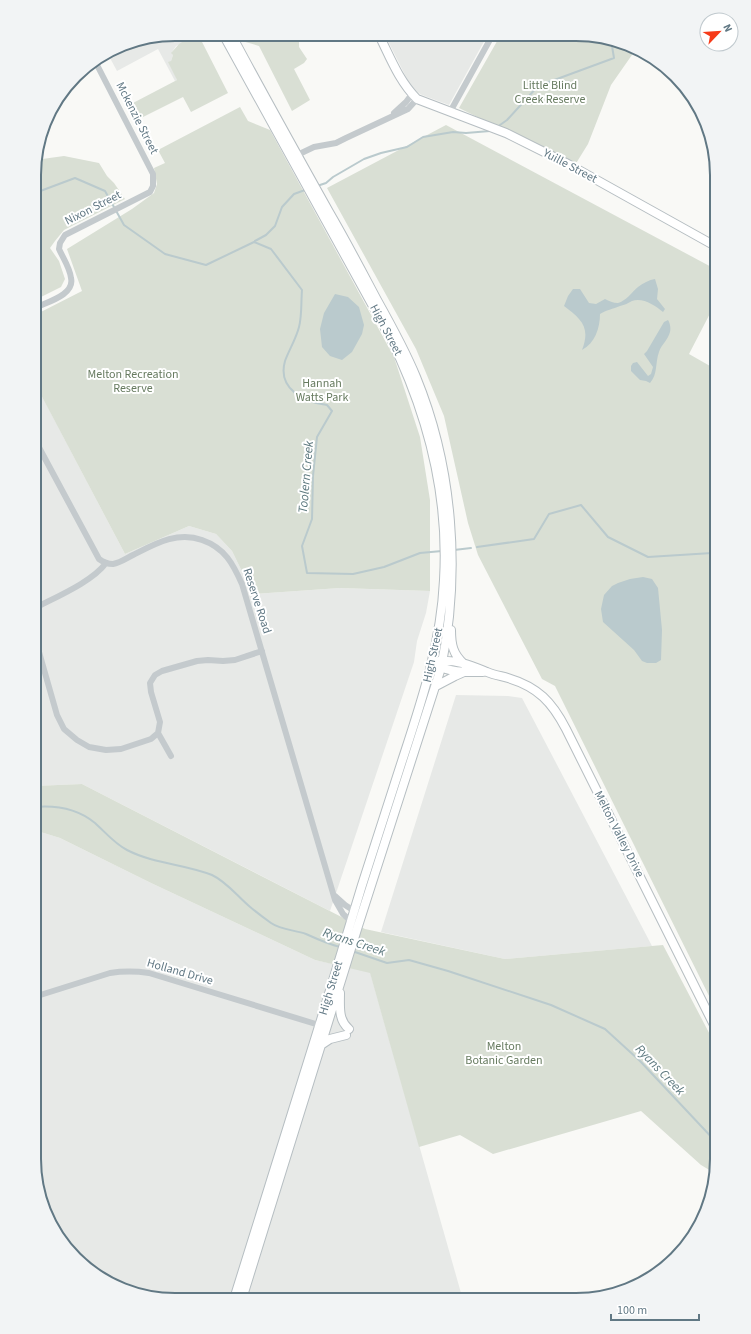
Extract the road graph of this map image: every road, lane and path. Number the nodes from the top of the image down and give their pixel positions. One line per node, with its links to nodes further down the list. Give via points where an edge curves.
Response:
1 (227, 41): 8 (main road, High Street)
2 (235, 41): 8 (main road, High Street)
3 (382, 41): 6 (main road, via 401,78)
4 (489, 41): 7 (street)
5 (98, 66): 9 (street, Mckenzie Street, via 153,174)
6 (414, 96): 7 (main road, Yuille Street); 8 (street, via 392,116 336,143 314,147)
7 (450, 112): 10 (main road, Yuille Street, via 506,132)
8 (294, 156): 13 (main road, High Street, via 344,238 416,377 430,416 443,469 448,502)
9 (153, 186): 11 (street, Nixon Street, via 150,192 66,235 59,249 72,286 66,293)
10 (710, 244)
11 (41, 305)
12 (41, 451): 14 (street, via 93,550 99,559)
13 (448, 555): 15 (main road, High Street); 19 (main road, High Street)
14 (106, 563): 16 (street, via 90,578); 17 (street, Reserve Road, via 120,562 171,538 186,536 210,543 229,559 236,570)
15 (450, 597): 20 (main road, High Street); 21 (main road, via 452,645)
16 (41, 605)
17 (262, 651): 23 (street, via 234,660 197,661 155,675 150,683 160,722); 25 (street, Reserve Road)
18 (41, 659): 23 (street, via 57,716 64,729 77,740 89,747 121,749 151,739)
19 (432, 662): 20 (main road, Melton Valley Drive); 26 (main road, High Street)
20 (442, 664): 21 (main road, Melton Valley Drive); 22 (main road, High Street)
21 (464, 668): 22 (main road); 33 (main road, Melton Valley Drive, via 523,683 549,702 558,714)
22 (436, 686): 27 (main road, High Street)
23 (158, 733): 24 (street)
24 (172, 756)
25 (334, 895): 26 (street); 28 (street, Reserve Road)
26 (354, 912): 27 (street); 28 (main road, High Street)
27 (362, 916): 29 (main road, High Street)
28 (350, 922): 29 (street, Reserve Road); 30 (main road, High Street)
29 (358, 926): 30 (main road, High Street)
30 (347, 948): 31 (main road, High Street); 34 (main road, High Street)
31 (340, 986): 34 (main road, High Street); 35 (main road, via 341,1018 347,1032)
32 (41, 995): 34 (street, Holland Drive, via 110,973 136,971)
33 (710, 1017)
34 (323, 1026): 35 (main road, High Street); 36 (main road, High Street)
35 (321, 1045): 37 (main road, High Street)
36 (236, 1293)
37 (244, 1293)

